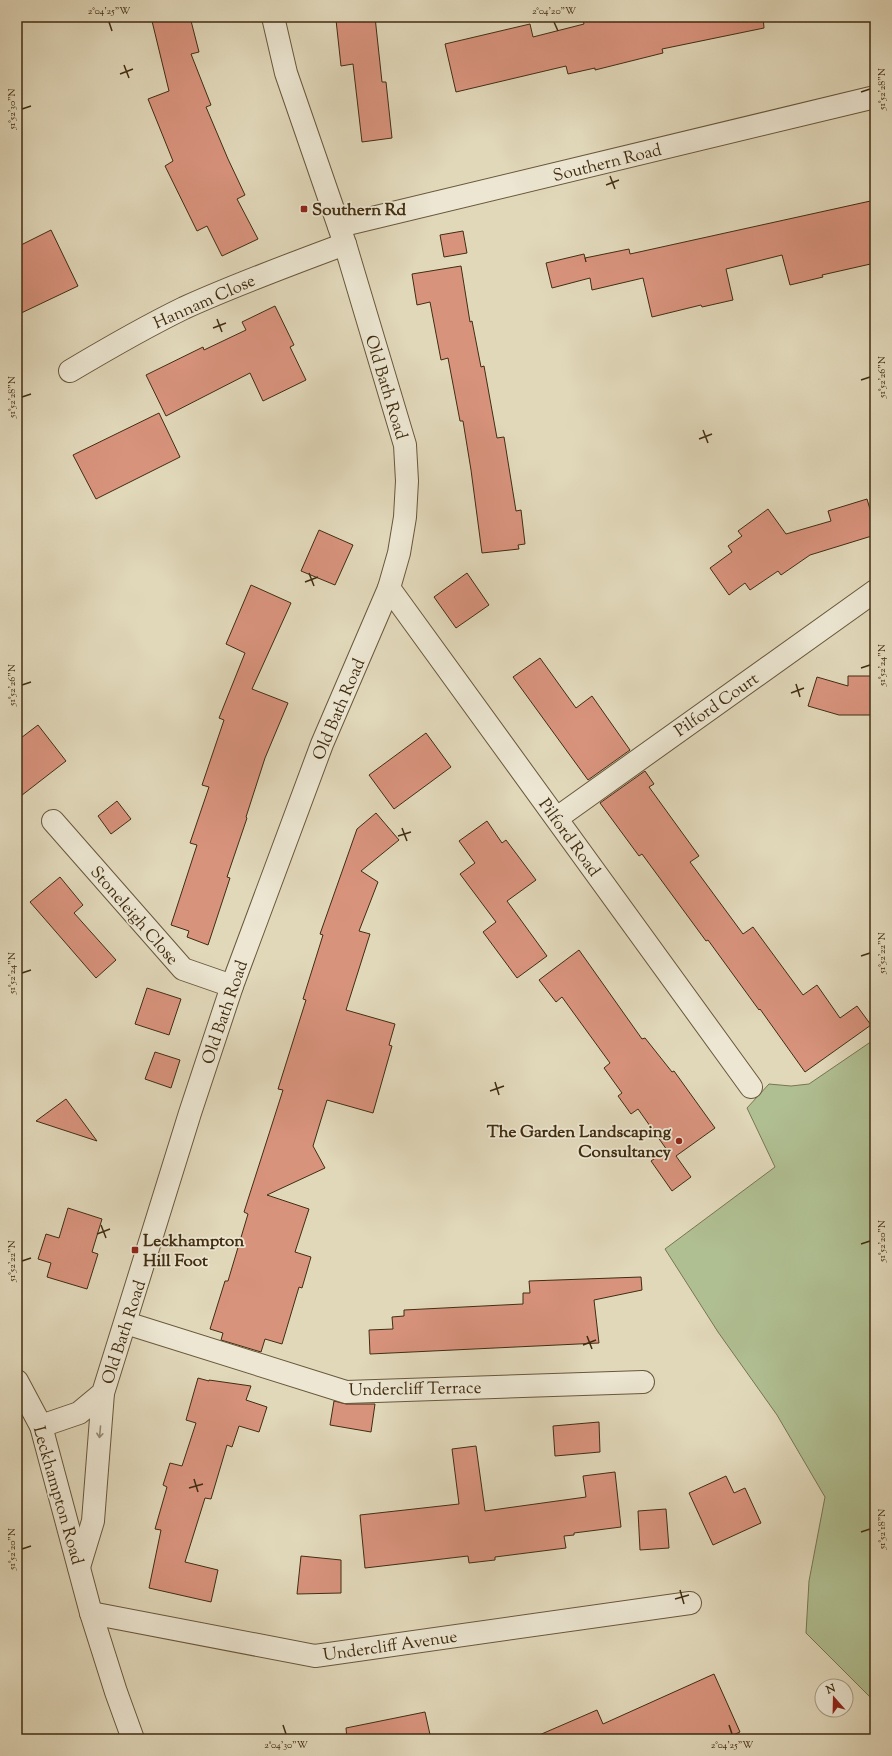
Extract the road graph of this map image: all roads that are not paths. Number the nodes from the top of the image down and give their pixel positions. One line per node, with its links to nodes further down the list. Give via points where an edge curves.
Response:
1 (273, 17): 3 (street, Old Bath Road, via 286,73)
2 (875, 97): 3 (street, Southern Road)
3 (342, 235): 4 (street, Hannam Close, via 183,309); 5 (street, Old Bath Road, via 405,445 405,517 399,553)
4 (70, 371)
5 (389, 588): 7 (street, Pilford Road); 9 (street, Old Bath Road, via 322,744)
6 (875, 591): 7 (street, Pilford Court)
7 (557, 818): 10 (street, Pilford Road)
8 (53, 821): 9 (street, Stoneleigh Close, via 183,969)
9 (232, 986): 11 (street, Old Bath Road)
10 (751, 1086)
11 (126, 1323): 13 (street, Undercliff Terrace, via 346,1392); 14 (street, Old Bath Road)
12 (17, 1381): 15 (street, Leckhampton Road)
13 (642, 1382)
14 (103, 1393): 15 (street, Old Bath Road, via 79,1413); 16 (street, Old Bath Road, one-way to 16, via 93,1520)
15 (41, 1426): 16 (street, Leckhampton Road)
16 (79, 1567): 18 (street, Leckhampton Road)
17 (690, 1603): 18 (street, Undercliff Avenue, via 315,1656)
18 (91, 1613): 19 (street, Leckhampton Road)
19 (133, 1739)

